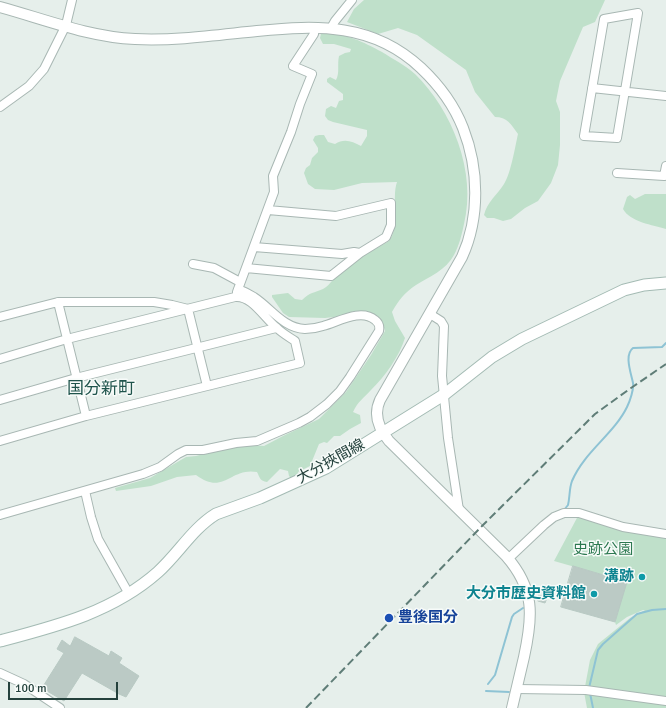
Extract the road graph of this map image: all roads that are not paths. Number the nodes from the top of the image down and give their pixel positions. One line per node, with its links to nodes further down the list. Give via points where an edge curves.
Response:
1 (72, 0): 4 (street)
2 (352, 0): 6 (street)
3 (0, 7): 4 (street)
4 (66, 25): 5 (street, via 112,37 148,39); 10 (street, via 48,62 37,77 22,92)
5 (315, 27): 6 (street); 13 (street, via 314,34 293,66 312,74 273,176 274,192)
6 (331, 28): 22 (street, via 378,40 417,64 448,98 466,135 475,186 472,229 462,258)
7 (592, 88): 8 (street); 8 (street, via 584,136 617,138); 8 (street, via 604,19 638,13)
8 (625, 91): 9 (street)
9 (666, 96)
10 (0, 107)
11 (666, 166): 12 (street, via 664,176)
12 (617, 172)
13 (268, 210): 14 (street); 15 (street, via 336,216 391,203 391,225 386,237)
14 (254, 246): 15 (street, via 342,254); 17 (street)
15 (360, 252): 17 (street, via 331,276)
16 (192, 264): 19 (street, via 214,268)
17 (246, 268): 19 (street)
18 (666, 283): 30 (main road, 大分挾間線, via 624,290 533,334 492,357)
19 (238, 289): 21 (street); 24 (street, via 241,296); 35 (street, via 295,327 316,328 362,315 369,316 377,322 379,331 340,391 305,420 257,441 186,450 151,471)
20 (58, 302): 21 (street, via 154,302); 23 (street); 25 (street)
21 (188, 309): 25 (street); 26 (street)
22 (430, 314): 30 (street, via 444,326 442,376); 33 (street, via 378,404 377,417)
23 (0, 317)
24 (276, 328): 26 (street); 29 (street, via 295,341 300,363)
25 (67, 339): 27 (street); 28 (street)
26 (197, 348): 28 (street); 29 (street)
27 (0, 358)
28 (76, 378): 31 (street); 32 (street)
29 (207, 386): 32 (street)
30 (445, 394): 33 (main road, 大分挾間線); 36 (street)
31 (0, 400)
32 (86, 416): 34 (street)
33 (383, 433): 36 (street); 40 (main road, 大分挾間線, via 320,472 210,518 159,571)
34 (0, 441)
35 (85, 491): 37 (street); 40 (street, via 98,539)
36 (459, 510): 39 (street)
37 (0, 515)
38 (666, 534): 39 (street, via 623,527 569,512 560,514 544,525)
39 (508, 559): 43 (street, via 523,582 530,609 528,638)
40 (129, 594): 41 (main road, 大分挾間線, via 73,620)
41 (0, 640)
42 (0, 673): 45 (street, via 24,684)
43 (516, 689): 44 (street, via 586,690); 46 (street)
44 (666, 701)
45 (60, 708)
46 (512, 708)

